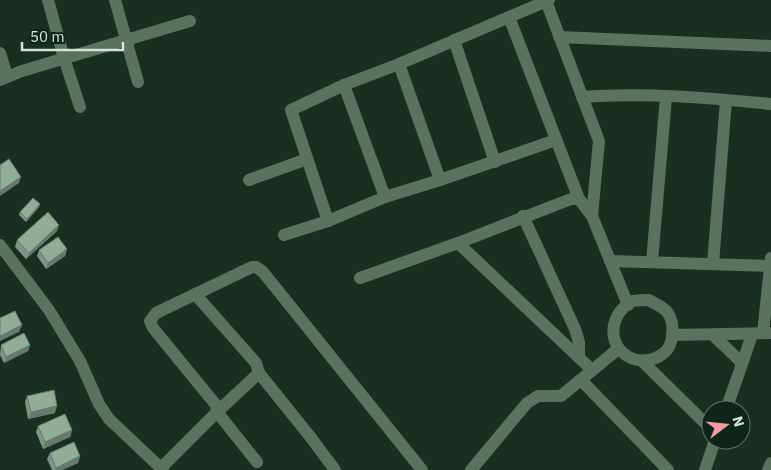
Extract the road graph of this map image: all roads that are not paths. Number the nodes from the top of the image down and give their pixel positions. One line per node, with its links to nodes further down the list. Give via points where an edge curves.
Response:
1 (48, 0): 11 (street)
2 (115, 0): 7 (street)
3 (547, 1): 4 (street); 6 (street)
4 (509, 17): 8 (street); 21 (street)
5 (190, 21): 7 (street)
6 (559, 36): 9 (street); 16 (street)
7 (126, 40): 11 (street); 14 (street)
8 (454, 40): 12 (street); 23 (street)
9 (771, 46)
10 (0, 53): 13 (street)
11 (64, 58): 13 (street); 20 (street)
12 (399, 64): 15 (street); 25 (street)
13 (4, 78)
14 (138, 82)
15 (344, 85): 22 (street, via 291,110); 26 (street)
16 (582, 97): 17 (street); 29 (street, via 599,141)
17 (666, 97): 18 (street); 35 (street)
18 (726, 100): 19 (street); 37 (street)
19 (771, 104)
20 (80, 107)
21 (556, 140): 23 (street); 27 (street)
22 (307, 158): 24 (street); 30 (street)
23 (496, 162): 25 (street)
24 (250, 180)
25 (440, 180): 26 (street)
26 (385, 197): 30 (street)
27 (579, 199): 28 (street); 29 (street)
28 (523, 216): 32 (street); 45 (street, via 575,330)
29 (592, 216): 34 (street)
30 (328, 221): 31 (street)
31 (284, 235)
32 (458, 243): 38 (street); 45 (street)
33 (0, 246): 57 (street, via 50,310 109,419)
34 (610, 260): 35 (street); 40 (street)
35 (652, 262): 37 (street)
36 (771, 262): 37 (street); 41 (street)
37 (713, 264)
38 (360, 278)
39 (195, 294): 49 (street, via 256,363); 52 (street, via 156,313 150,321 216,405); 59 (street, via 252,267 263,272)
40 (628, 305): 42 (street, via 634,301 649,300 659,305 672,323); 44 (street, via 621,309 613,322 613,336)
41 (762, 334): 43 (street); 47 (street)
42 (672, 335): 43 (street); 46 (street, via 669,349 656,359)
43 (713, 335): 47 (street)
44 (618, 349): 46 (street, via 628,357); 48 (street)
45 (579, 358): 48 (street)
46 (642, 361): 53 (street)
47 (742, 364): 51 (street)
48 (592, 370): 50 (street)
49 (259, 373): 52 (street); 58 (street)
50 (581, 380): 60 (street, via 561,396 538,396 528,402); 61 (street)
51 (729, 400)
52 (217, 412): 55 (street); 57 (street)
53 (701, 420)
54 (712, 450): 62 (street)
55 (258, 462)
56 (771, 463): 63 (street)
57 (162, 469)
58 (334, 470)
59 (422, 470)
60 (471, 470)
61 (668, 470)
62 (705, 470)
63 (768, 470)

